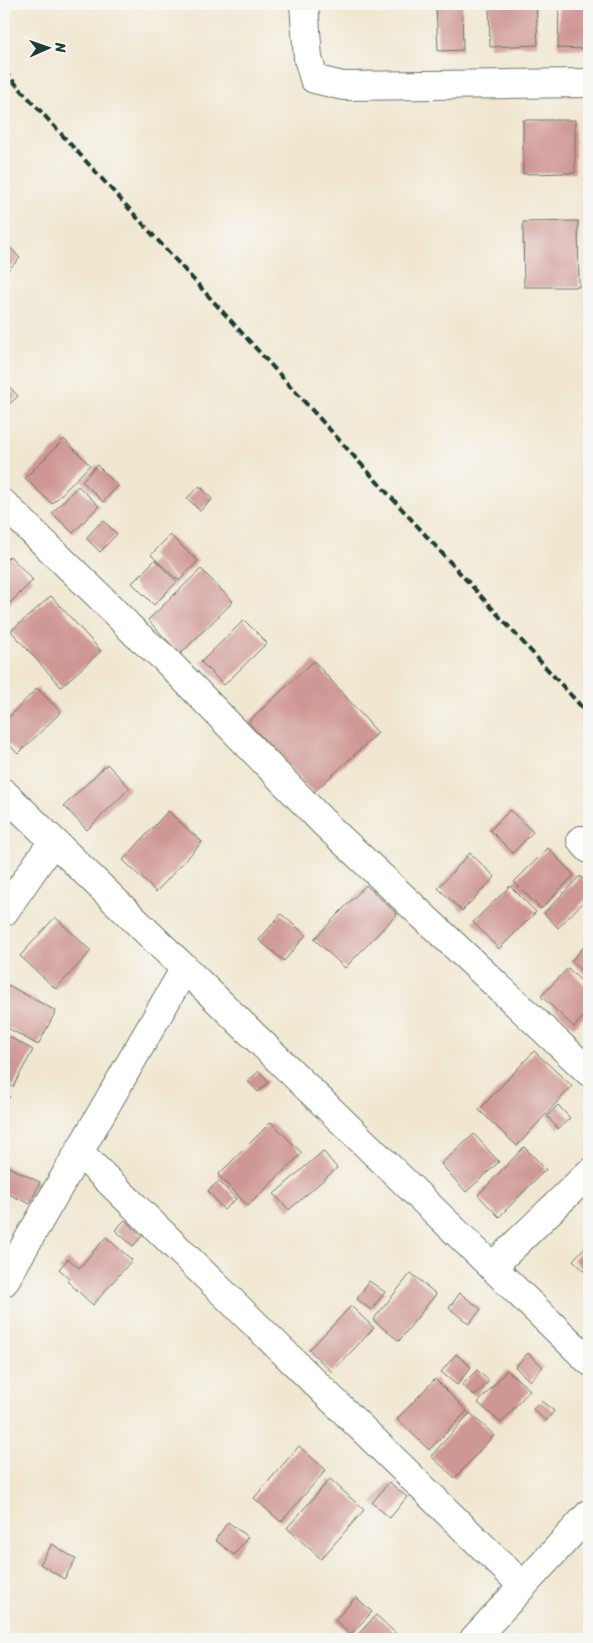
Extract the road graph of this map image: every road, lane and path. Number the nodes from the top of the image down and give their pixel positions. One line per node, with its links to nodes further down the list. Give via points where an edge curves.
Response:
1 (304, 4): 2 (street, via 308,58 314,79 343,86)
2 (589, 84)
3 (4, 504): 8 (street, via 163,657 324,823)
4 (4, 793): 5 (street)
5 (53, 841): 6 (street); 7 (street)
6 (4, 912)
7 (185, 968): 9 (street); 11 (street)
8 (589, 1072)
9 (79, 1152): 12 (street); 15 (street)
10 (589, 1172): 11 (street)
11 (492, 1267): 13 (street)
12 (4, 1282)
13 (589, 1361)
14 (589, 1514): 15 (street)
15 (522, 1585): 16 (street)
16 (474, 1639)

